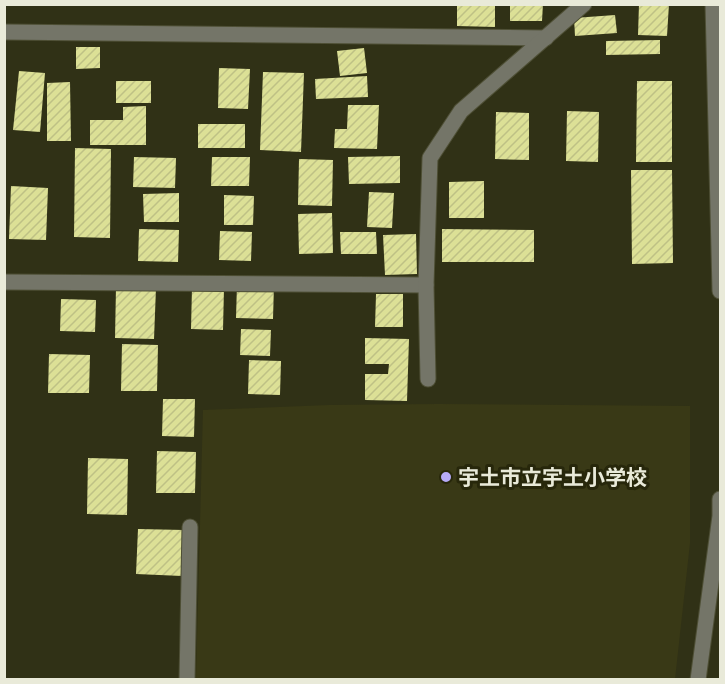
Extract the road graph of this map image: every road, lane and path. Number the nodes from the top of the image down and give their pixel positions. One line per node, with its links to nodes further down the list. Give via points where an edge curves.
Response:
1 (584, 4): 4 (street)
2 (713, 4): 7 (street)
3 (4, 32): 4 (street)
4 (546, 38): 6 (street, via 461,111 430,158)
5 (4, 282): 6 (street)
6 (426, 285): 8 (street)
7 (720, 291)
8 (428, 379)
9 (720, 499): 10 (street)
10 (720, 516): 13 (street)
11 (190, 527): 12 (street)
12 (187, 680)
13 (698, 680)

